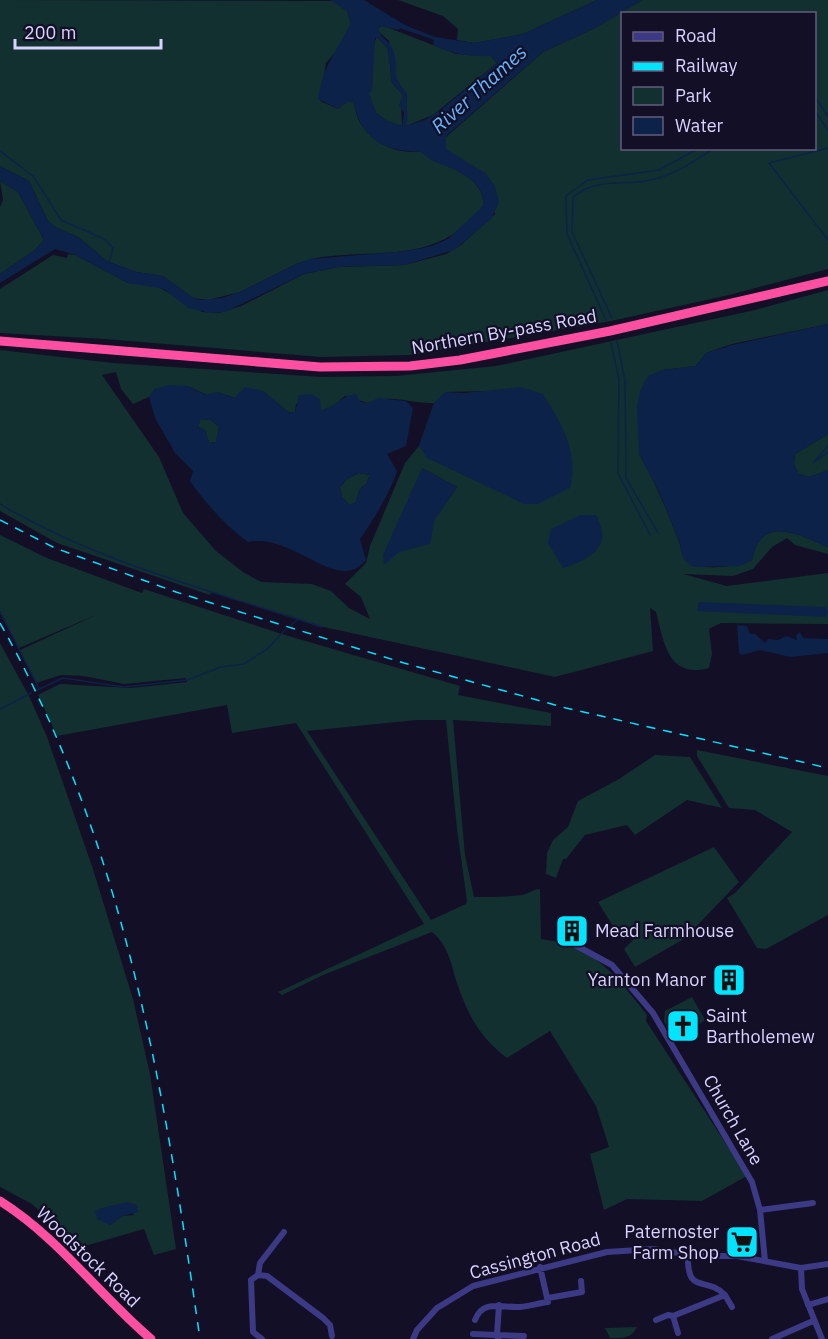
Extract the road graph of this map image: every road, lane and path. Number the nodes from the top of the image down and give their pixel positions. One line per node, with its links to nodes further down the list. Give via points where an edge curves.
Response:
1 (828, 281): 2 (highway, Northern By-pass Road, via 610,331 410,366 320,367)
2 (0, 341)
3 (564, 939): 6 (street, Church Lane, via 612,965 657,1018 752,1182)
4 (0, 1201): 31 (highway, Woodstock Road, via 41,1230)
5 (813, 1203): 6 (street)
6 (760, 1210): 9 (street, Church Lane)
7 (284, 1232): 13 (street, via 260,1263)
8 (688, 1256): 9 (street, Cassington Road, via 737,1256); 11 (street, Cassington Road, via 658,1249 629,1249); 15 (street, via 687,1273 691,1279)
9 (765, 1261): 12 (street, Cassington Road)
10 (828, 1264): 12 (street, Cassington Road)
11 (540, 1267): 16 (street); 34 (street, Cassington Road, via 460,1292 432,1312)
12 (801, 1268): 19 (street)
13 (258, 1275): 27 (street, via 267,1276 323,1318 330,1325); 32 (street, via 251,1281 253,1332)
14 (581, 1281): 16 (street, via 582,1292)
15 (724, 1295): 20 (street); 21 (street)
16 (548, 1298): 18 (street, via 548,1302 525,1306)
17 (828, 1299): 19 (street)
18 (499, 1305): 22 (street, via 483,1308); 29 (street)
19 (808, 1305): 24 (street)
20 (732, 1307)
21 (674, 1316): 23 (street); 26 (street)
22 (474, 1320)
23 (656, 1320)
24 (813, 1321): 35 (street); 36 (street)
25 (473, 1334): 29 (street)
26 (678, 1334)
27 (332, 1336): 30 (street); 33 (street)
28 (524, 1336): 29 (street)
29 (497, 1337)
30 (324, 1338)
31 (151, 1339)
32 (262, 1339)
33 (340, 1339)
34 (412, 1339)
35 (772, 1339)
36 (822, 1339)

